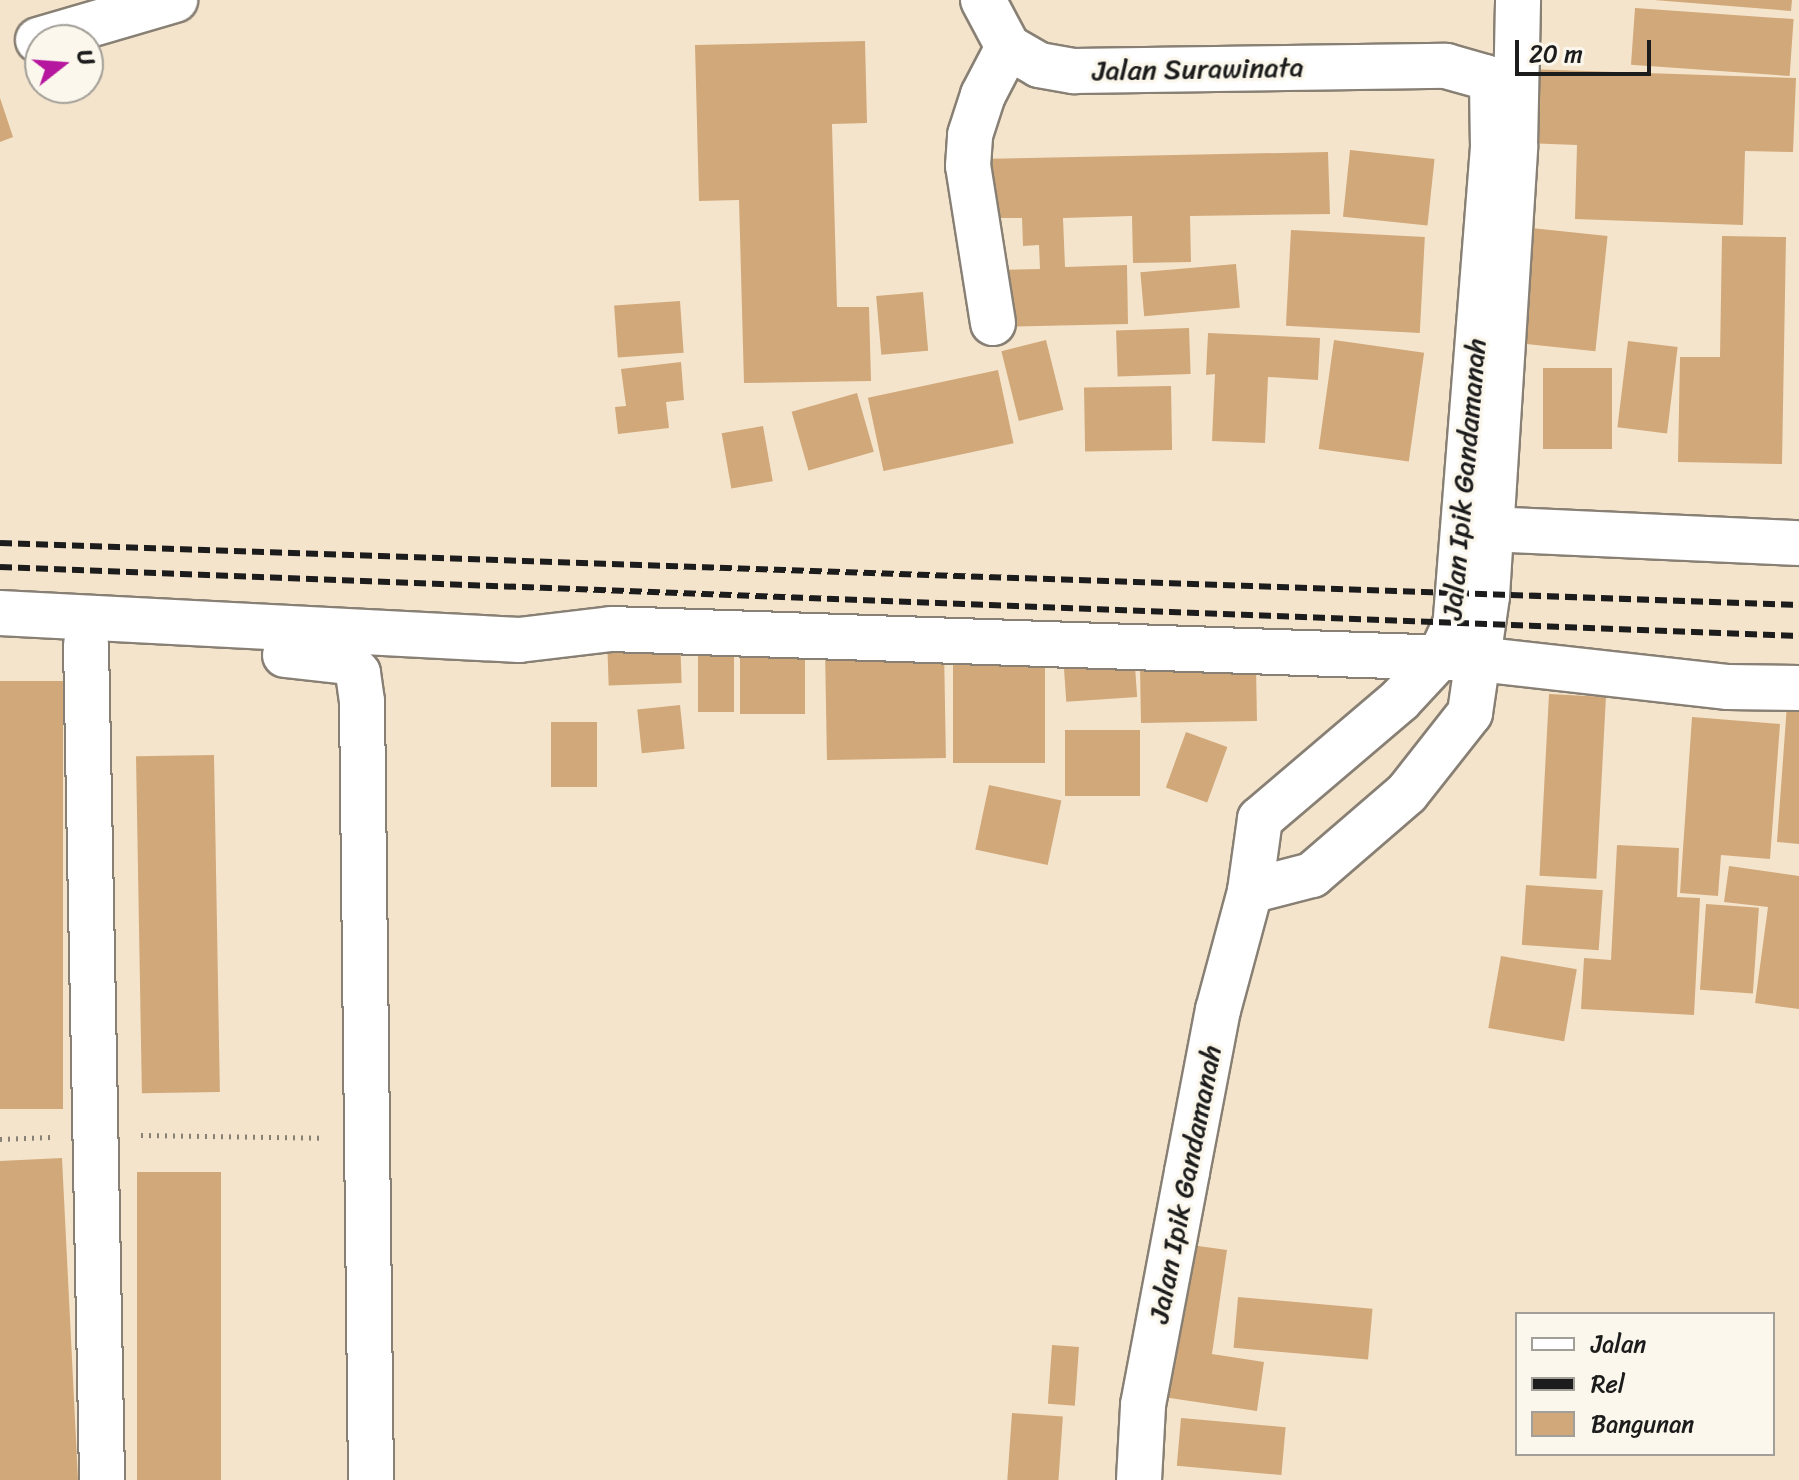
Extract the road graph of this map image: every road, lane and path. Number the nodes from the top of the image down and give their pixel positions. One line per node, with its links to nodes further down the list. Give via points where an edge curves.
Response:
1 (175, 0): 5 (street)
2 (983, 0): 6 (street)
3 (1511, 0): 7 (street, via 1490,40)
4 (1518, 0): 9 (street, Jalan Ipik Gandamanah, via 1515,146)
5 (93, 24)
6 (1008, 47): 7 (street, Jalan Surawinata, via 1039,65 1074,71); 8 (street, via 983,95 970,135 968,166)
7 (1446, 66): 14 (street, Jalan Ipik Gandamanah, via 1485,77 1495,97 1456,622)
8 (993, 323)
9 (1488, 529): 10 (street); 14 (street, Jalan Ipik Gandamanah, via 1487,596)
10 (1799, 543)
11 (0, 613): 14 (street, via 519,640 611,629)
12 (0, 643): 13 (street)
13 (86, 644): 17 (street); 19 (street, via 328,657 348,662 358,673)
14 (1458, 658): 15 (street, via 1728,687); 16 (street, Jalan Ipik Gandamanah, via 1260,819); 16 (street, Jalan Ipik Gandamanah, via 1470,713 1407,793 1312,875)
15 (1799, 688)
16 (1250, 891): 22 (street, Jalan Ipik Gandamanah, via 1218,1010 1143,1405)
17 (95, 1134): 18 (path); 19 (path); 20 (street)
18 (0, 1139)
19 (365, 1139): 21 (street)
20 (102, 1480)
21 (371, 1480)
22 (1139, 1480)

